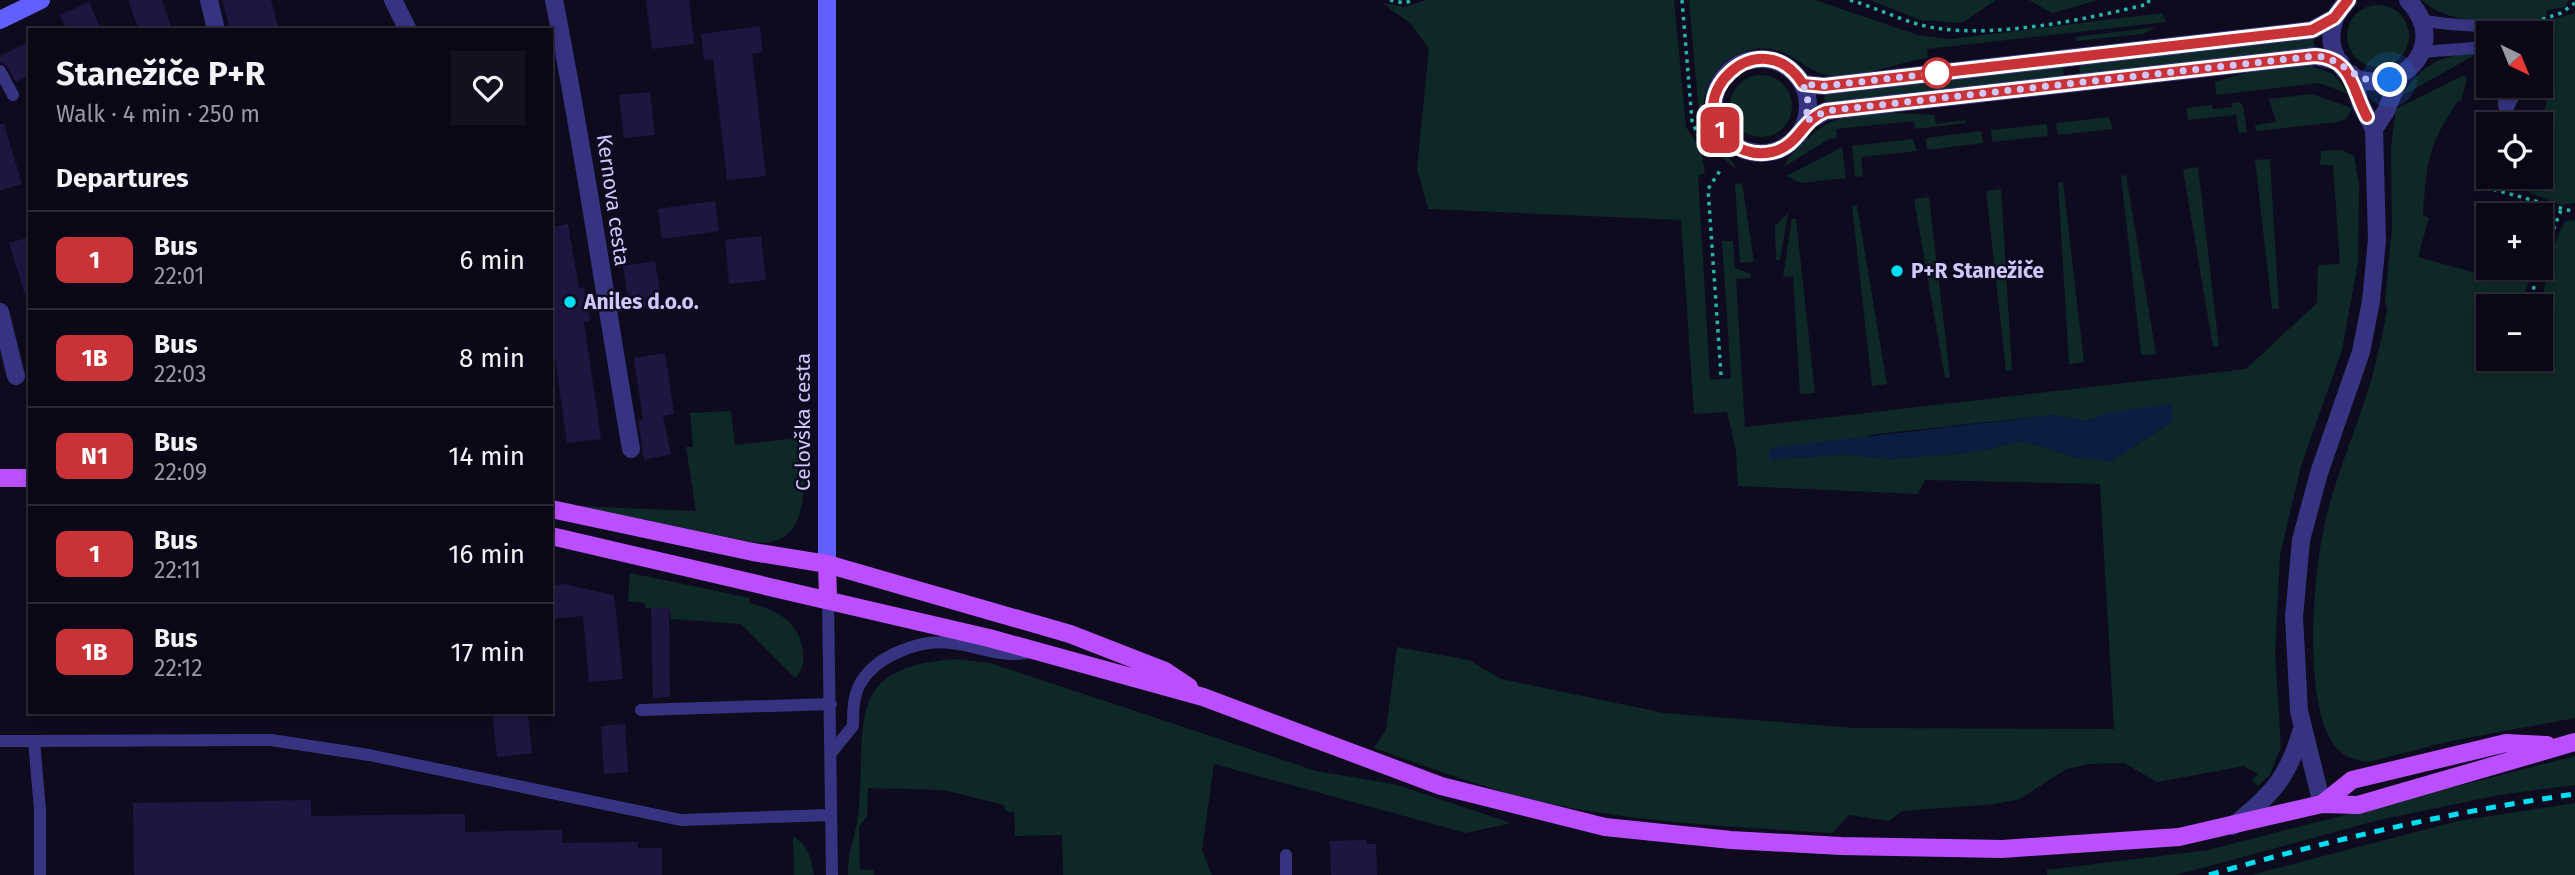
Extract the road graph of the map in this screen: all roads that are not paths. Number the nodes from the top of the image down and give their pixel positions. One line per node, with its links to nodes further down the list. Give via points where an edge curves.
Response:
1 (41, 0): 9 (street)
2 (209, 0): 12 (street)
3 (393, 0): 13 (street)
4 (554, 0): 27 (street, Kernova cesta, via 579,123)
5 (827, 0): 32 (street, Celovška cesta)
6 (2348, 0): 8 (street)
7 (2408, 0): 10 (street)
8 (2334, 18): 16 (street, via 2331,41); 19 (street, via 2312,30 1837,85)
9 (0, 20)
10 (2422, 20): 11 (lane); 15 (street)
11 (2476, 26)
12 (216, 28)
13 (407, 28)
14 (2476, 48): 15 (lane)
15 (2421, 52): 18 (street)
16 (2345, 68): 18 (street, via 2370,82); 23 (street, via 2324,56 2302,57 1826,111); 24 (street)
17 (0, 72): 20 (lane)
18 (2400, 76): 24 (street)
19 (1803, 84): 23 (street, via 1808,101); 23 (street, via 1780,63 1748,61 1722,79 1714,110 1727,139 1752,153 1788,145)
20 (13, 94)
21 (2503, 98): 22 (lane, via 2505,112)
22 (2512, 98)
23 (1806, 121)
24 (2374, 129): 38 (street, via 2377,240 2371,301 2361,352 2301,540 2294,617)
25 (0, 312): 26 (street)
26 (16, 376)
27 (631, 449)
28 (0, 478): 29 (main road)
29 (28, 478)
30 (553, 509): 32 (main road)
31 (553, 536): 33 (main road)
32 (827, 564): 33 (main road); 35 (main road, via 1070,634 1165,671)
33 (828, 598): 34 (main road); 36 (lane)
34 (1033, 652): 35 (main road); 42 (lane, via 1013,656 947,642 898,652 877,665 861,683 853,705 853,726)
35 (1203, 697): 45 (main road, via 1474,796 1650,833 1955,849 2083,845 2179,837)
36 (831, 704): 37 (lane); 42 (lane)
37 (640, 710)
38 (2302, 729): 43 (street); 45 (street, via 2287,774)
39 (0, 741): 40 (lane)
40 (34, 741): 44 (lane, via 271,740 369,755 681,820); 47 (lane)
41 (2566, 744): 43 (main road, via 2358,805); 43 (main road, via 2506,743 2393,769 2352,780)
42 (831, 753): 44 (lane)
43 (2322, 804): 45 (main road)
44 (831, 815): 48 (lane)
45 (2232, 826)
46 (1286, 855): 49 (lane)
47 (40, 875)
48 (832, 875)
49 (1286, 875)

